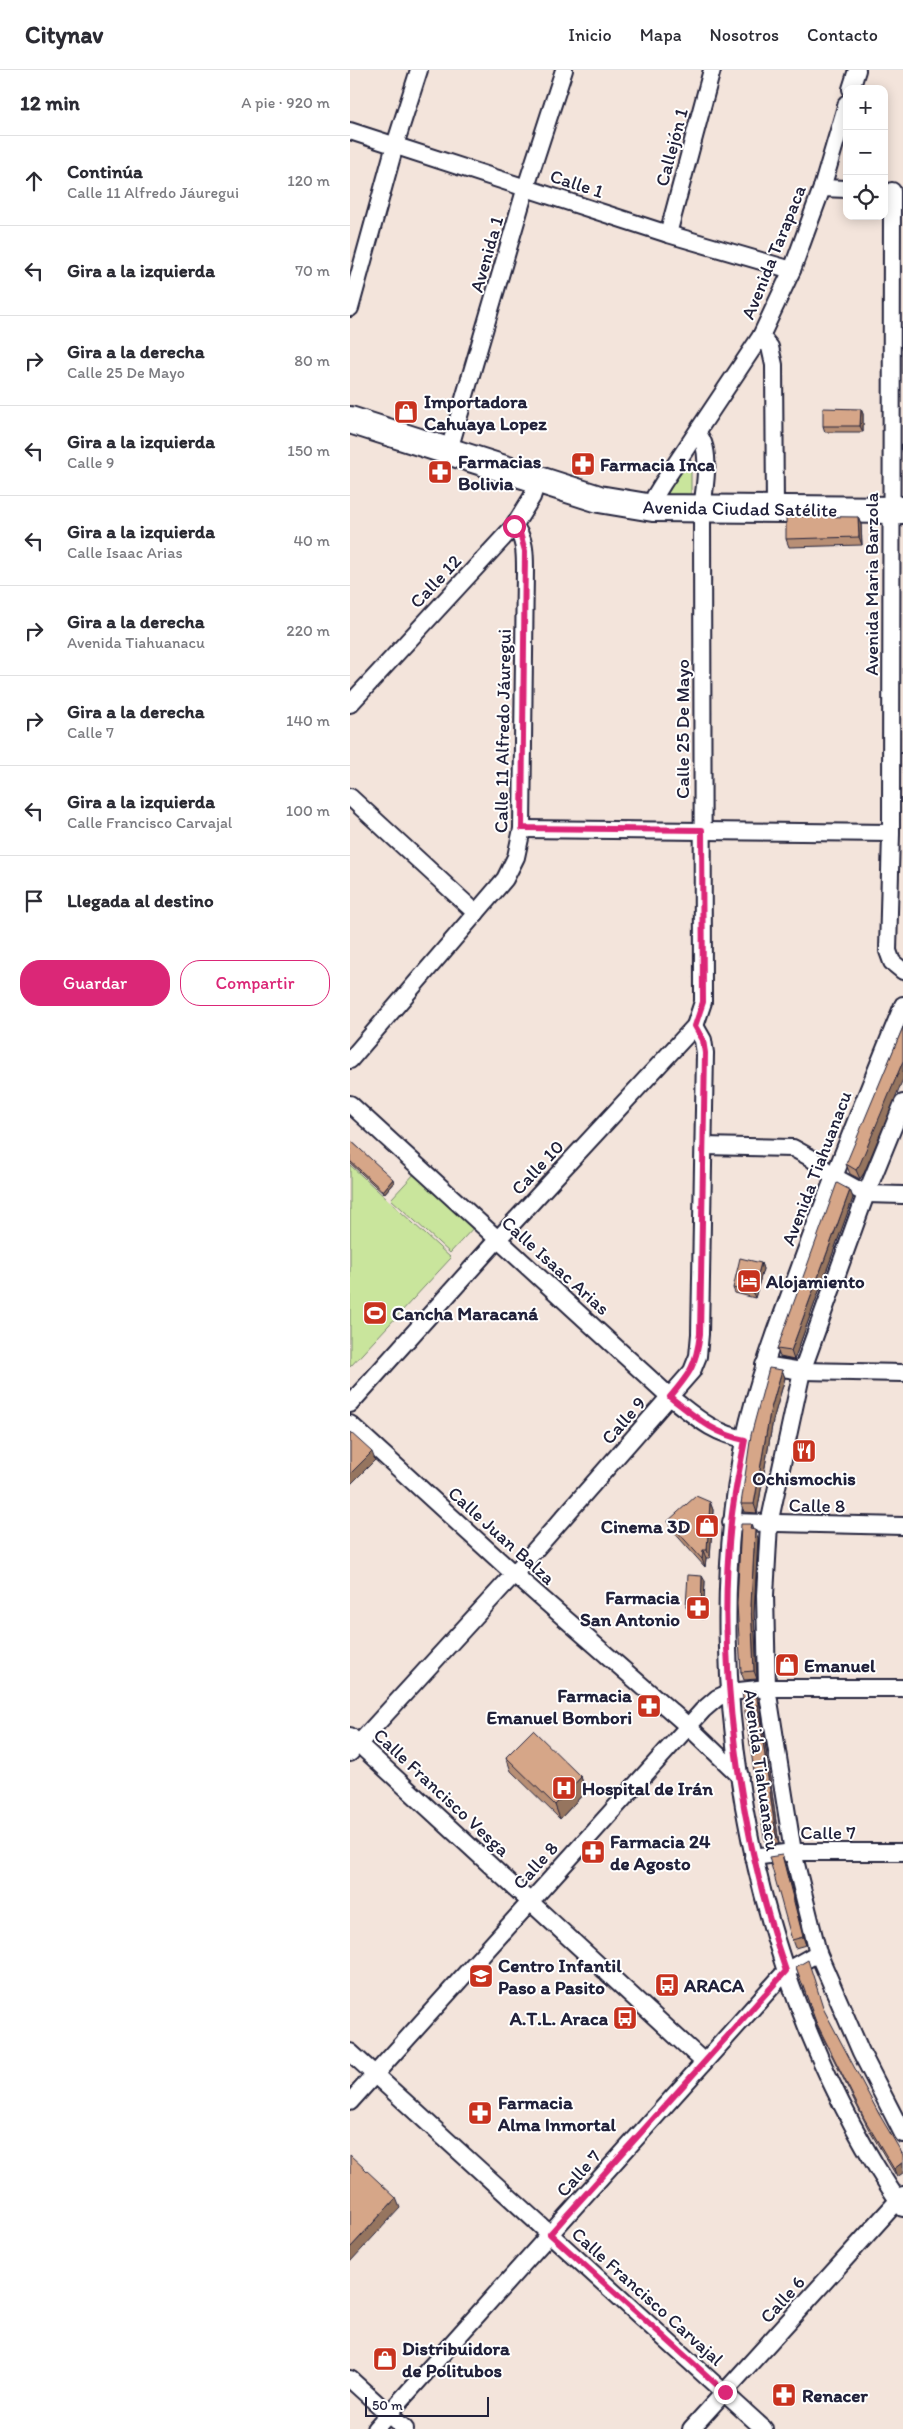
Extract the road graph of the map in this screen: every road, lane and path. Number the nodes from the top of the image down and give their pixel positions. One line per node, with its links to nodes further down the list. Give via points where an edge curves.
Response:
1 (420, 70): 8 (street)
2 (564, 70): 9 (street, Avenida 1)
3 (712, 70): 13 (street, Callejón 1)
4 (856, 70): 5 (street)
5 (852, 85)
6 (843, 117): 10 (street, Avenida Tarapaca)
7 (350, 132): 8 (street, Calle 1)
8 (395, 145): 9 (street, Calle 1); 15 (street)
9 (526, 187): 13 (street, Calle 1); 19 (street, Avenida 1)
10 (822, 188): 11 (street); 14 (street, Avenida Tarapaca)
11 (843, 189)
12 (893, 191): 24 (street, Avenida Maria Barzola)
13 (668, 234): 14 (street, Calle 1)
14 (792, 270): 16 (street, Avenida Tarapaca)
15 (350, 308)
16 (761, 336): 18 (street, Avenida Tarapaca); 23 (street, via 770,348 774,365)
17 (350, 420): 19 (main road, Avenida Ciudad Satélite)
18 (697, 433): 21 (street, Avenida Tarapaca, via 655,496); 22 (street, Calle 25 De Mayo, via 706,449)
19 (449, 450): 20 (main road, Avenida Ciudad Satélite)
20 (538, 478): 21 (main road, Avenida Ciudad Satélite, via 599,499); 25 (street, Calle 12, via 532,497)
21 (653, 508): 22 (main road, Avenida Ciudad Satélite)
22 (702, 510): 23 (main road, Avenida Ciudad Satélite); 29 (street, Calle 25 De Mayo)
23 (775, 510): 24 (main road, Avenida Ciudad Satélite)
24 (897, 510): 30 (street, Avenida Maria Barzola)
25 (514, 526): 26 (street, Calle 12); 28 (street, Calle 11 Alfredo Jáuregui, via 520,533 525,551)
26 (350, 704)
27 (350, 797): 31 (street)
28 (522, 828): 29 (street); 31 (street, Calle 11 Alfredo Jáuregui, via 516,857 505,879)
29 (702, 830): 30 (street); 34 (street, Calle 25 De Mayo, via 703,1002)
30 (892, 832): 32 (street, Avenida Maria Barzola, via 888,951 892,962)
31 (476, 913): 35 (street, Calle 11 Alfredo Jáuregui)
32 (903, 971)
33 (903, 1005): 39 (street, Avenida Tiahuanacu)
34 (695, 1026): 38 (street, Calle 9, via 703,1040 705,1053); 42 (street, Calle 10)
35 (350, 1060)
36 (903, 1103): 40 (street, Avenida Tiahuanacu)
37 (350, 1104): 42 (street, Calle Isaac Arias)
38 (704, 1146): 39 (street, via 793,1148); 46 (street, Calle 9, via 698,1356 692,1370)
39 (833, 1176): 40 (street); 43 (street, Avenida Tiahuanacu)
40 (866, 1194): 41 (street); 44 (street, Avenida Tiahuanacu)
41 (903, 1196)
42 (498, 1239): 46 (street, Calle Isaac Arias); 47 (street, Calle 10)
43 (764, 1365): 44 (street); 49 (street, Avenida Tiahuanacu)
44 (802, 1371): 45 (street); 51 (street, Avenida Tiahuanacu)
45 (903, 1373)
46 (670, 1397): 49 (street, Calle Isaac Arias, via 710,1428); 53 (street, Calle 9)
47 (350, 1404)
48 (350, 1424): 53 (street, Calle Juan Balza)
49 (745, 1440): 50 (street, Avenida Tiahuanacu)
50 (731, 1522): 51 (street, Calle 8); 56 (street, Avenida Tiahuanacu, via 727,1598)
51 (769, 1524): 52 (street, Calle 8); 54 (street, Avenida Tiahuanacu, via 765,1595)
52 (903, 1526)
53 (514, 1574): 57 (street, Calle Juan Balza); 58 (street, Calle 9)
54 (767, 1688): 55 (street, Calle 8); 56 (street, Calle 8); 60 (street, Avenida Tiahuanacu)
55 (903, 1688)
56 (730, 1692): 57 (street, Calle 8, via 717,1698); 59 (street, Avenida Tiahuanacu)
57 (689, 1727): 59 (street, Calle Juan Balza); 63 (street, Calle 8)
58 (353, 1744): 63 (street, Calle Francisco Vesga)
59 (740, 1776): 62 (street, Avenida Tiahuanacu)
60 (793, 1852): 61 (street, Calle 7); 62 (street, Calle 7); 64 (street, Avenida Tiahuanacu)
61 (903, 1852)
62 (753, 1857): 65 (street, Avenida Tiahuanacu, via 768,1919)
63 (530, 1900): 67 (street, Calle Francisco Vesga); 68 (street, Calle 8)
64 (818, 1953): 65 (street, Calle 7); 70 (street, Avenida Tiahuanacu, via 861,2052)
65 (786, 1971): 67 (street, Calle 7); 71 (street, Avenida Tiahuanacu, via 830,2078 860,2136)
66 (350, 2052): 68 (street, Calle Francisco Carvajal)
67 (704, 2062): 72 (street, Calle 7)
68 (375, 2075): 69 (street, Calle 8); 72 (street, Calle Francisco Carvajal)
69 (350, 2102)
70 (903, 2134)
71 (901, 2201): 74 (street, Calle 6)
72 (550, 2234): 74 (street, Calle Francisco Carvajal); 75 (street, Calle 7)
73 (350, 2379): 75 (street)
74 (725, 2392): 78 (street, Calle 6); 79 (street, Calle Francisco Carvajal)
75 (388, 2414): 76 (street, Calle 7); 77 (street)
76 (375, 2429)
77 (405, 2429)
78 (691, 2429)
79 (764, 2429)

